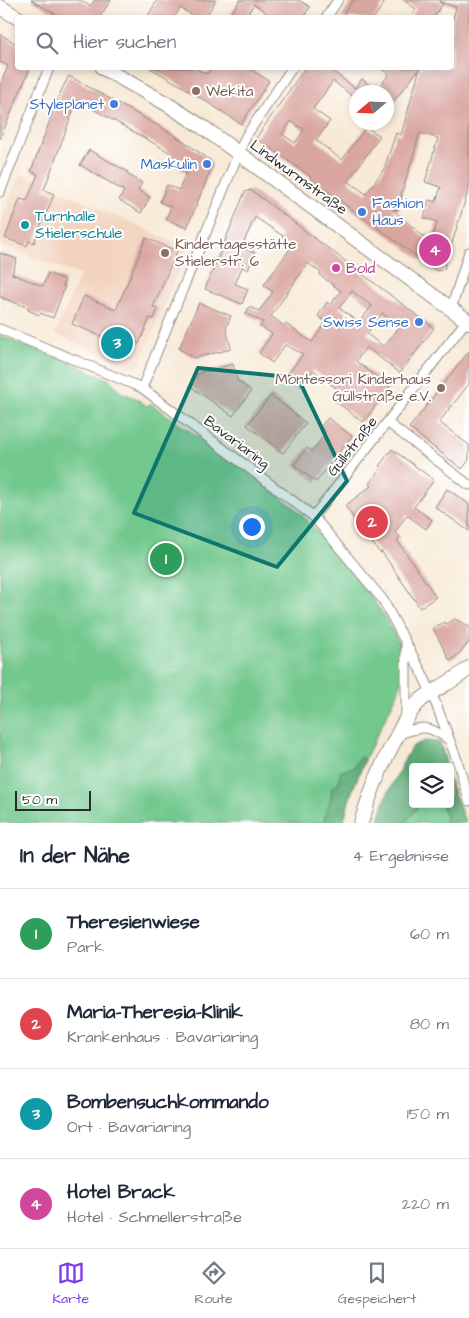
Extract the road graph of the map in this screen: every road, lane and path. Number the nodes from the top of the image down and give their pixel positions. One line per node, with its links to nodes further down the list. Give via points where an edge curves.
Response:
1 (338, 0): 3 (street)
2 (0, 7): 4 (main road)
3 (328, 15)
4 (15, 16)
5 (48, 70): 9 (street)
6 (107, 70): 8 (main road, Lindwurmstraße, via 167,104)
7 (291, 70): 8 (street, via 246,136)
8 (239, 152): 12 (main road, Lindwurmstraße); 15 (street)
9 (3, 174): 10 (street)
10 (0, 192)
11 (469, 252): 12 (street)
12 (451, 309): 13 (main road, Lindwurmstraße)
13 (468, 321): 16 (street, Güllstraße)
14 (0, 329): 15 (street, Bavariaring)
15 (142, 388): 18 (street, Bavariaring)
16 (388, 423): 17 (street); 18 (street, Güllstraße)
17 (469, 485)
18 (312, 516): 19 (street, Bavariaring, via 383,600)
19 (406, 642): 21 (street, Bavariaring); 22 (street, Bavariaring)
20 (469, 668): 21 (main road)
21 (431, 693): 22 (main road); 24 (street, Bavariaring)
22 (406, 718): 23 (main road)
23 (397, 736): 24 (street, via 415,728 428,728); 26 (main road, via 374,783)
24 (450, 740): 25 (street, Bavariaring)
25 (469, 801)
26 (361, 823)

